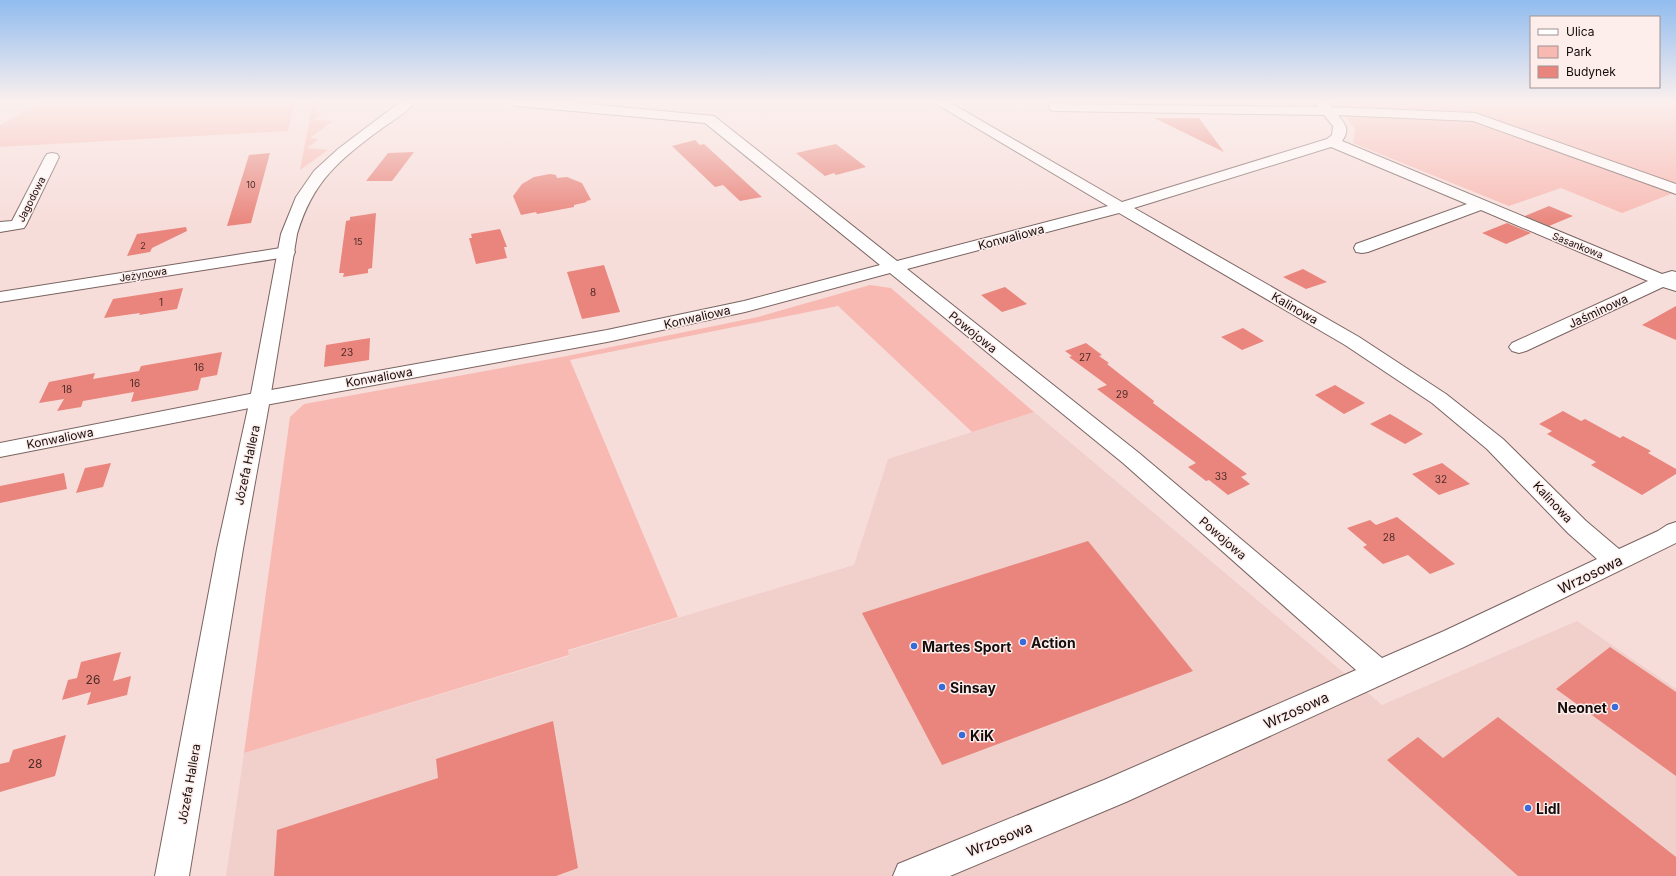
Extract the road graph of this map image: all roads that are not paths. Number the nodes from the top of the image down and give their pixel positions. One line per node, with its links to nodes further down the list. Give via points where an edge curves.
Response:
1 (356, 143): 13 (street, Józefa Hallera, via 311,185 294,218)
2 (739, 143): 14 (street, Powojowa)
3 (1009, 143): 10 (street, Kalinowa)
4 (1329, 143): 10 (street, Konwaliowa)
5 (1334, 143): 9 (street, Sasankowa)
6 (1545, 143): 8 (street)
7 (52, 157): 11 (street, Jagodowa, via 18,225)
8 (1676, 189)
9 (1479, 205): 12 (street); 15 (street, Sasankowa)
10 (1121, 208): 14 (street, Konwaliowa); 21 (street, Kalinowa, via 1333,330 1427,389 1491,439 1572,523)
11 (0, 227)
12 (1362, 248)
13 (287, 252): 16 (street, Jeżynowa); 18 (street, Józefa Hallera)
14 (894, 268): 18 (street, Konwaliowa, via 649,328); 22 (street, Powojowa, via 1131,458)
15 (1672, 280): 17 (street, Jaśminowa)
16 (0, 297)
17 (1519, 347)
18 (260, 399): 19 (street, Konwaliowa); 23 (street, Józefa Hallera, via 230,549)
19 (0, 450)
20 (1676, 531): 21 (street, Wrzosowa)
21 (1617, 562): 22 (street, Wrzosowa)
22 (1379, 673): 24 (street, Wrzosowa, via 1115,791)
23 (172, 876)
24 (910, 876)

